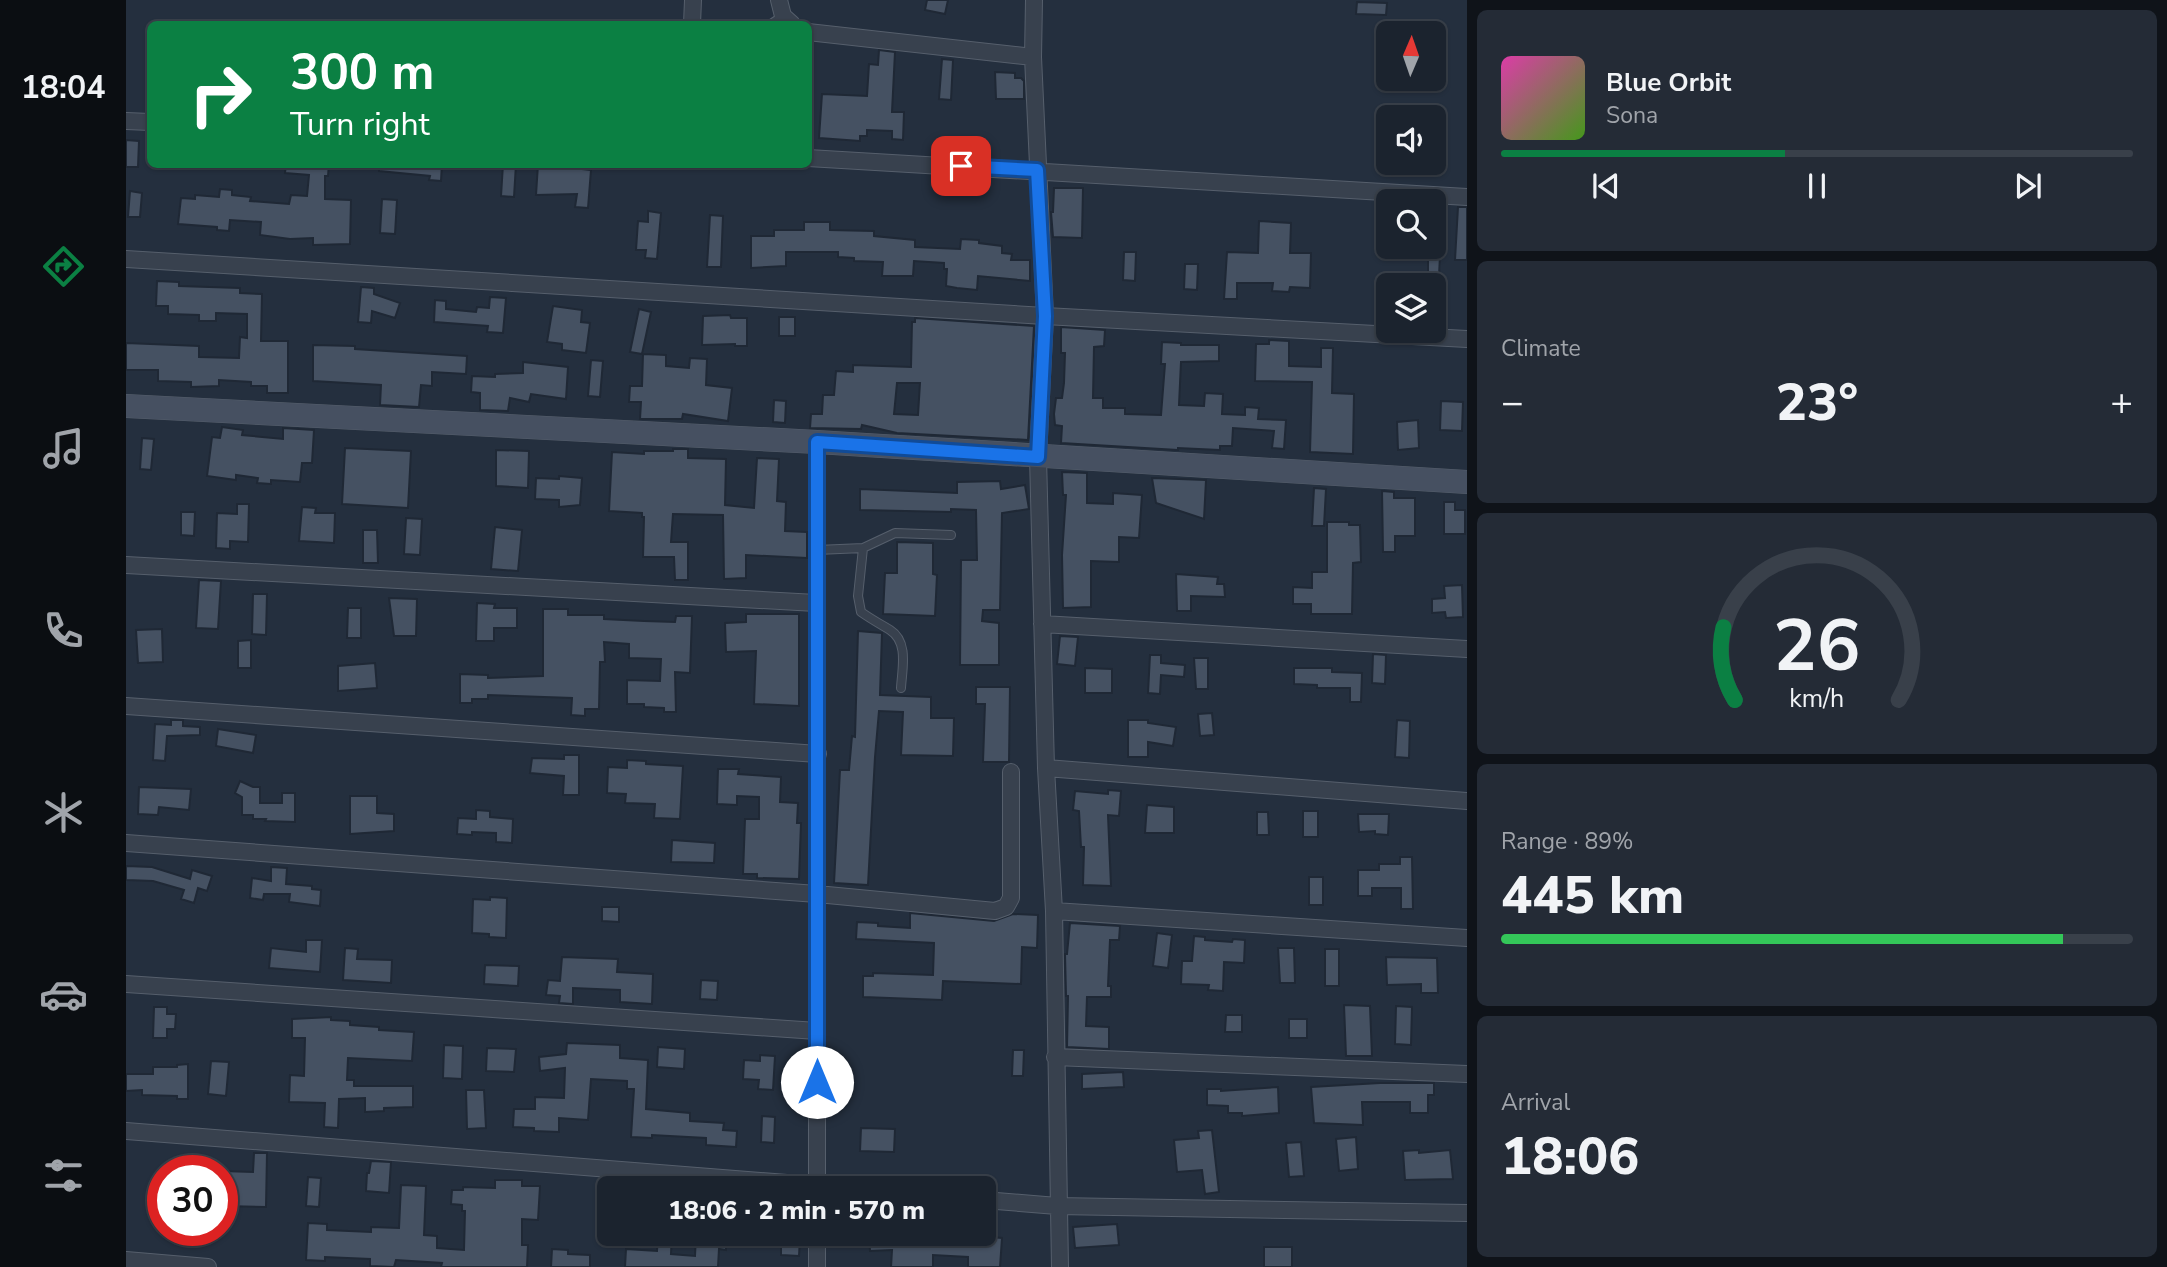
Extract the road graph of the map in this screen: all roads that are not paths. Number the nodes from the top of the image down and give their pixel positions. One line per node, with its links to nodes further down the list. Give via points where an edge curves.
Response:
1 (693, 0): 3 (street)
2 (1034, 0): 5 (street)
3 (692, 21)
4 (812, 32): 5 (street)
5 (1033, 57): 9 (street)
6 (126, 121): 7 (street)
7 (147, 122)
8 (812, 158): 9 (street)
9 (1037, 170): 10 (street); 12 (street)
10 (1467, 197)
11 (126, 259): 12 (street)
12 (1045, 316): 13 (street); 16 (street)
13 (1467, 339)
14 (126, 407): 15 (street)
15 (817, 442): 16 (street); 20 (street)
16 (1038, 457): 17 (street); 23 (street)
17 (1467, 482)
18 (951, 535): 19 (lane, via 895,533)
19 (863, 548): 20 (lane); 25 (lane, via 861,612 893,632 902,645)
20 (817, 550): 22 (street)
21 (126, 565): 22 (street)
22 (816, 603): 27 (street)
23 (1042, 624): 24 (street); 28 (street)
24 (1467, 649)
25 (901, 688)
26 (126, 706): 27 (street)
27 (818, 754): 32 (street)
28 (1046, 768): 30 (street); 33 (street)
29 (1011, 772): 32 (street, via 1011,898 1006,907 995,911)
30 (1467, 801)
31 (126, 843): 32 (street)
32 (817, 894): 36 (street)
33 (1054, 911): 34 (street); 37 (street)
34 (1467, 938)
35 (126, 984): 36 (street)
36 (817, 1031): 41 (street)
37 (1055, 1057): 38 (street); 43 (street)
38 (1467, 1074)
39 (126, 1131): 40 (street)
40 (681, 1176)
41 (817, 1176)
42 (996, 1201): 43 (street)
43 (1057, 1206): 44 (street); 49 (street)
44 (1467, 1213)
45 (817, 1246): 48 (street)
46 (126, 1261): 47 (street)
47 (208, 1267)
48 (817, 1267)
49 (1060, 1267)

